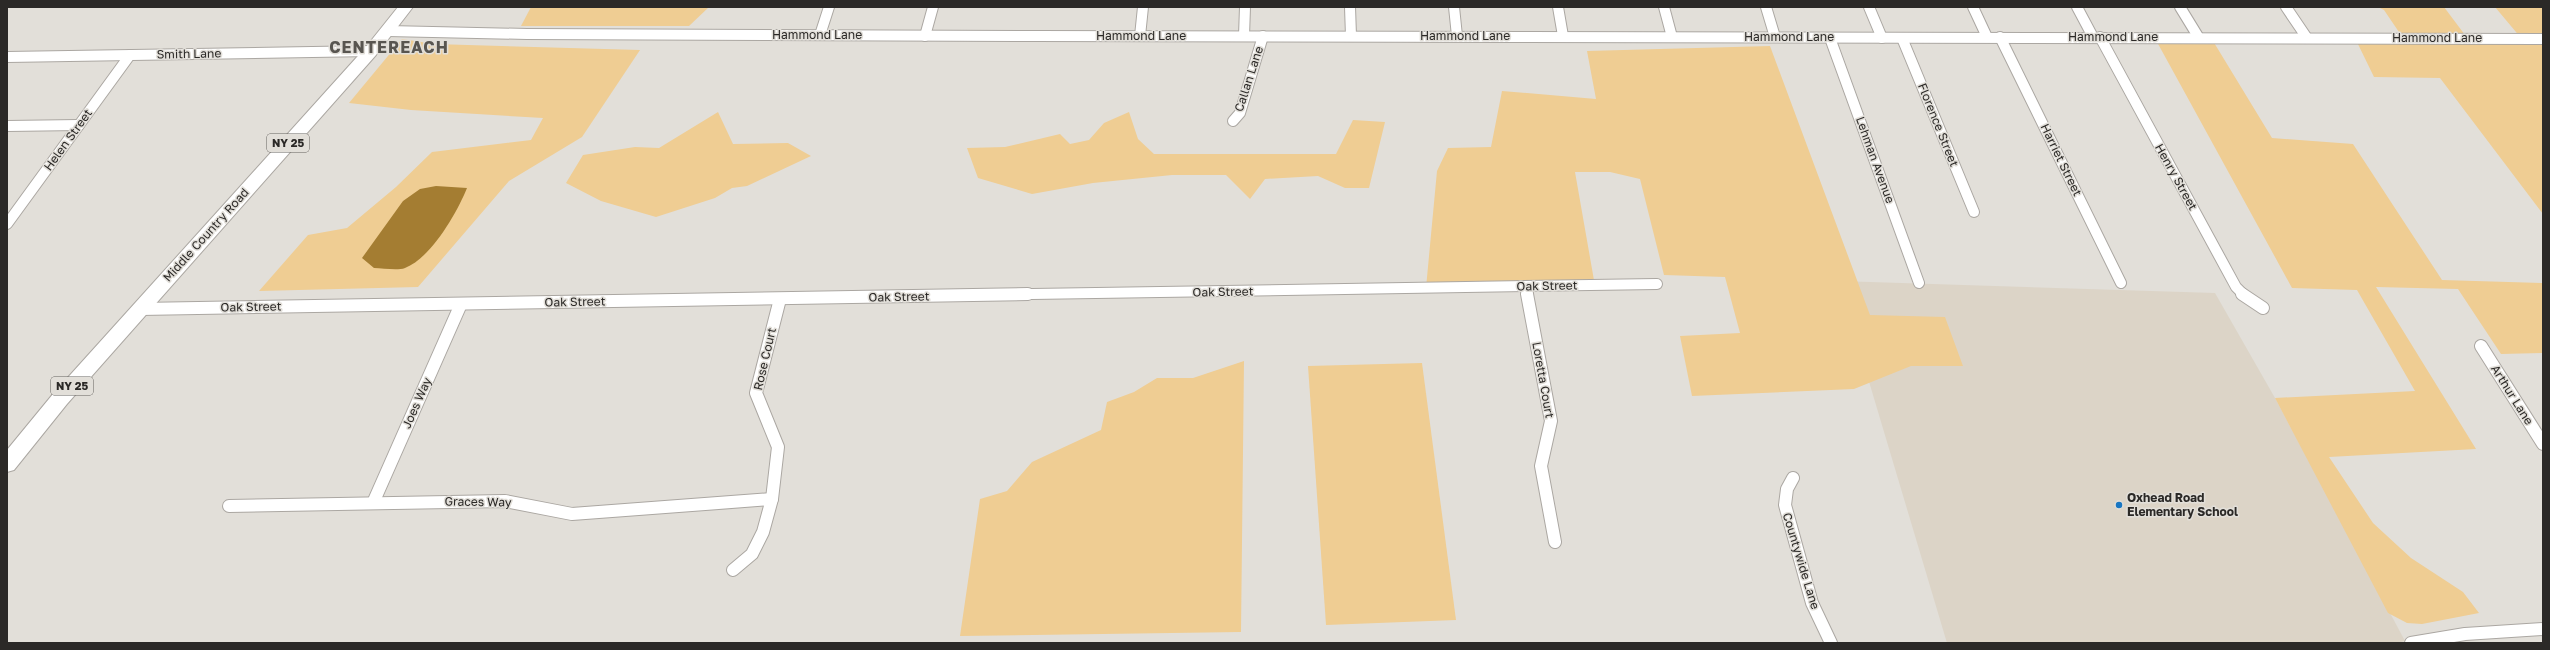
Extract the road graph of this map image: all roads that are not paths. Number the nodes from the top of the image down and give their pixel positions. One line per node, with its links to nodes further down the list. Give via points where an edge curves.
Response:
1 (406, 7): 16 (main road, Middle Country Road / NY 25)
2 (829, 7): 17 (street)
3 (933, 7): 18 (street)
4 (1143, 7): 19 (street)
5 (1244, 7): 20 (street)
6 (1350, 7): 22 (street)
7 (1454, 7): 23 (street)
8 (1558, 7): 24 (street)
9 (1664, 7): 25 (street)
10 (1766, 7): 26 (street)
11 (1869, 7): 31 (street)
12 (1973, 7): 27 (street)
13 (2077, 7): 29 (street, Henry Street)
14 (2180, 7): 33 (street)
15 (2286, 7): 34 (street)
16 (388, 31): 17 (street, Hammond Lane); 36 (main road, Middle Country Road / NY 25)
17 (820, 36): 18 (street, Hammond Lane)
18 (925, 36): 19 (street, Hammond Lane)
19 (1140, 36): 20 (street, Hammond Lane)
20 (1244, 36): 21 (street, Hammond Lane)
21 (1263, 36): 22 (street, Hammond Lane); 39 (street, Callan Lane, via 1240,113)
22 (1351, 36): 23 (street, Hammond Lane)
23 (1457, 36): 24 (street, Hammond Lane)
24 (1563, 36): 25 (street, Hammond Lane)
25 (1672, 37): 26 (street, Hammond Lane)
26 (1775, 37): 30 (street, Hammond Lane)
27 (1987, 37): 28 (street, Hammond Lane); 32 (street, Hammond Lane)
28 (2000, 37): 29 (street, Hammond Lane); 47 (street, Harriet Street)
29 (2097, 37): 33 (street, Hammond Lane); 52 (street, Henry Street, via 2236,287 2243,295)
30 (1830, 38): 31 (street, Hammond Lane); 46 (street, Lehman Avenue)
31 (1882, 38): 32 (street, Hammond Lane)
32 (1902, 38): 44 (street, Florence Street)
33 (2199, 38): 34 (street, Hammond Lane)
34 (2307, 38): 35 (street, Hammond Lane)
35 (2543, 39)
36 (370, 51): 37 (street, Smith Lane); 53 (main road, Middle Country Road / NY 25)
37 (130, 55): 38 (street, Smith Lane); 40 (street, Helen Street)
38 (7, 57)
39 (1233, 121)
40 (79, 125): 41 (street); 43 (street, Helen Street)
41 (7, 126)
42 (7, 207): 43 (street)
43 (20, 207): 45 (street, Helen Street)
44 (1974, 212)
45 (7, 224)
46 (1919, 283)
47 (2121, 283)
48 (1657, 284): 49 (street, Oak Street)
49 (1526, 287): 50 (street, Oak Street); 61 (street, Loretta Court, via 1551,421 1541,466)
50 (780, 299): 51 (street, Oak Street); 58 (street, Rose Court, via 756,393 778,447)
51 (461, 304): 53 (street, Oak Street); 59 (street, Joes Way)
52 (2263, 308)
53 (140, 309): 56 (main road, Middle Country Road / NY 25, via 60,399)
54 (2481, 346): 55 (street, Arthur Lane)
55 (2543, 444)
56 (7, 464)
57 (1793, 478): 64 (street, Countywide Lane, via 1787,489 1785,505 1812,603)
58 (772, 499): 59 (street, Graces Way, via 572,514 505,501); 62 (street, Rose Court, via 763,532 752,554)
59 (373, 503): 60 (street, Graces Way)
60 (229, 506)
61 (1555, 542)
62 (733, 570)
63 (2543, 629): 65 (street, via 2465,634)
64 (1831, 643)
65 (2411, 643)

